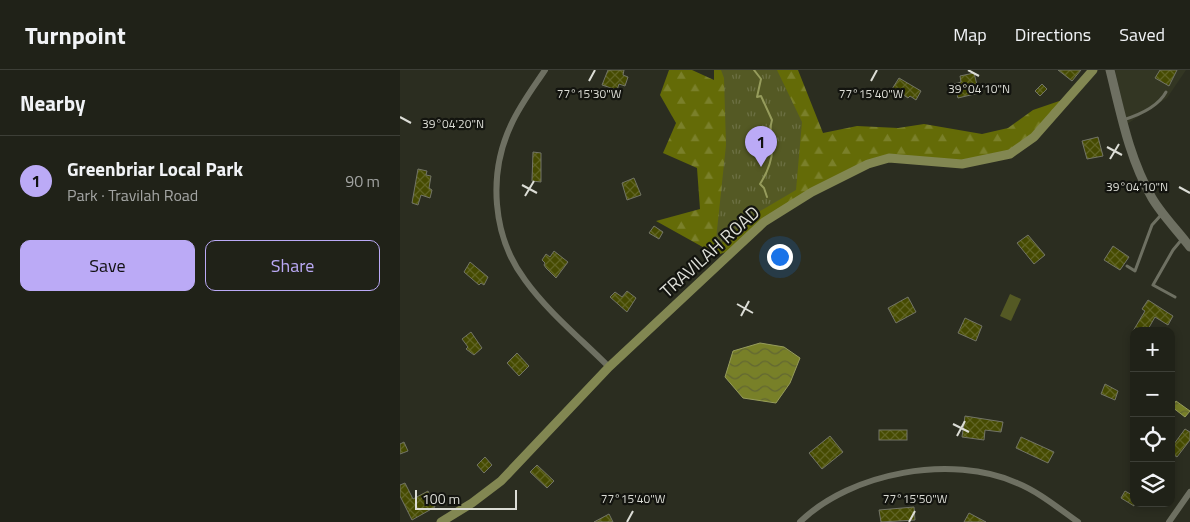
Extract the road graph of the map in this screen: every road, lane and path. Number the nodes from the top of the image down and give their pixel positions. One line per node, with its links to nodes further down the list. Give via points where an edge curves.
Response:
1 (545, 70): 11 (street, via 519,109 503,147 497,186 500,224 508,252 524,278 544,303)
2 (1093, 70): 11 (main road, TRAVILAH ROAD, via 1034,137 1010,154 962,164 889,158 868,164 812,192 749,234)
3 (1110, 70): 5 (street)
4 (1166, 92): 5 (lane, via 1162,100)
5 (1123, 120): 6 (street, via 1139,174)
6 (1163, 213): 7 (street); 9 (lane, via 1152,225 1135,271)
7 (1183, 238): 8 (street); 10 (lane, via 1153,285)
8 (1190, 247)
9 (1126, 266)
10 (1175, 297)
11 (610, 367): 13 (main road, TRAVILAH ROAD, via 501,481 472,504)
12 (1190, 492): 16 (street)
13 (441, 522)
14 (800, 522): 15 (street, via 819,506 860,484 913,471 953,469 1017,482)
15 (1078, 522)
16 (1169, 522)

